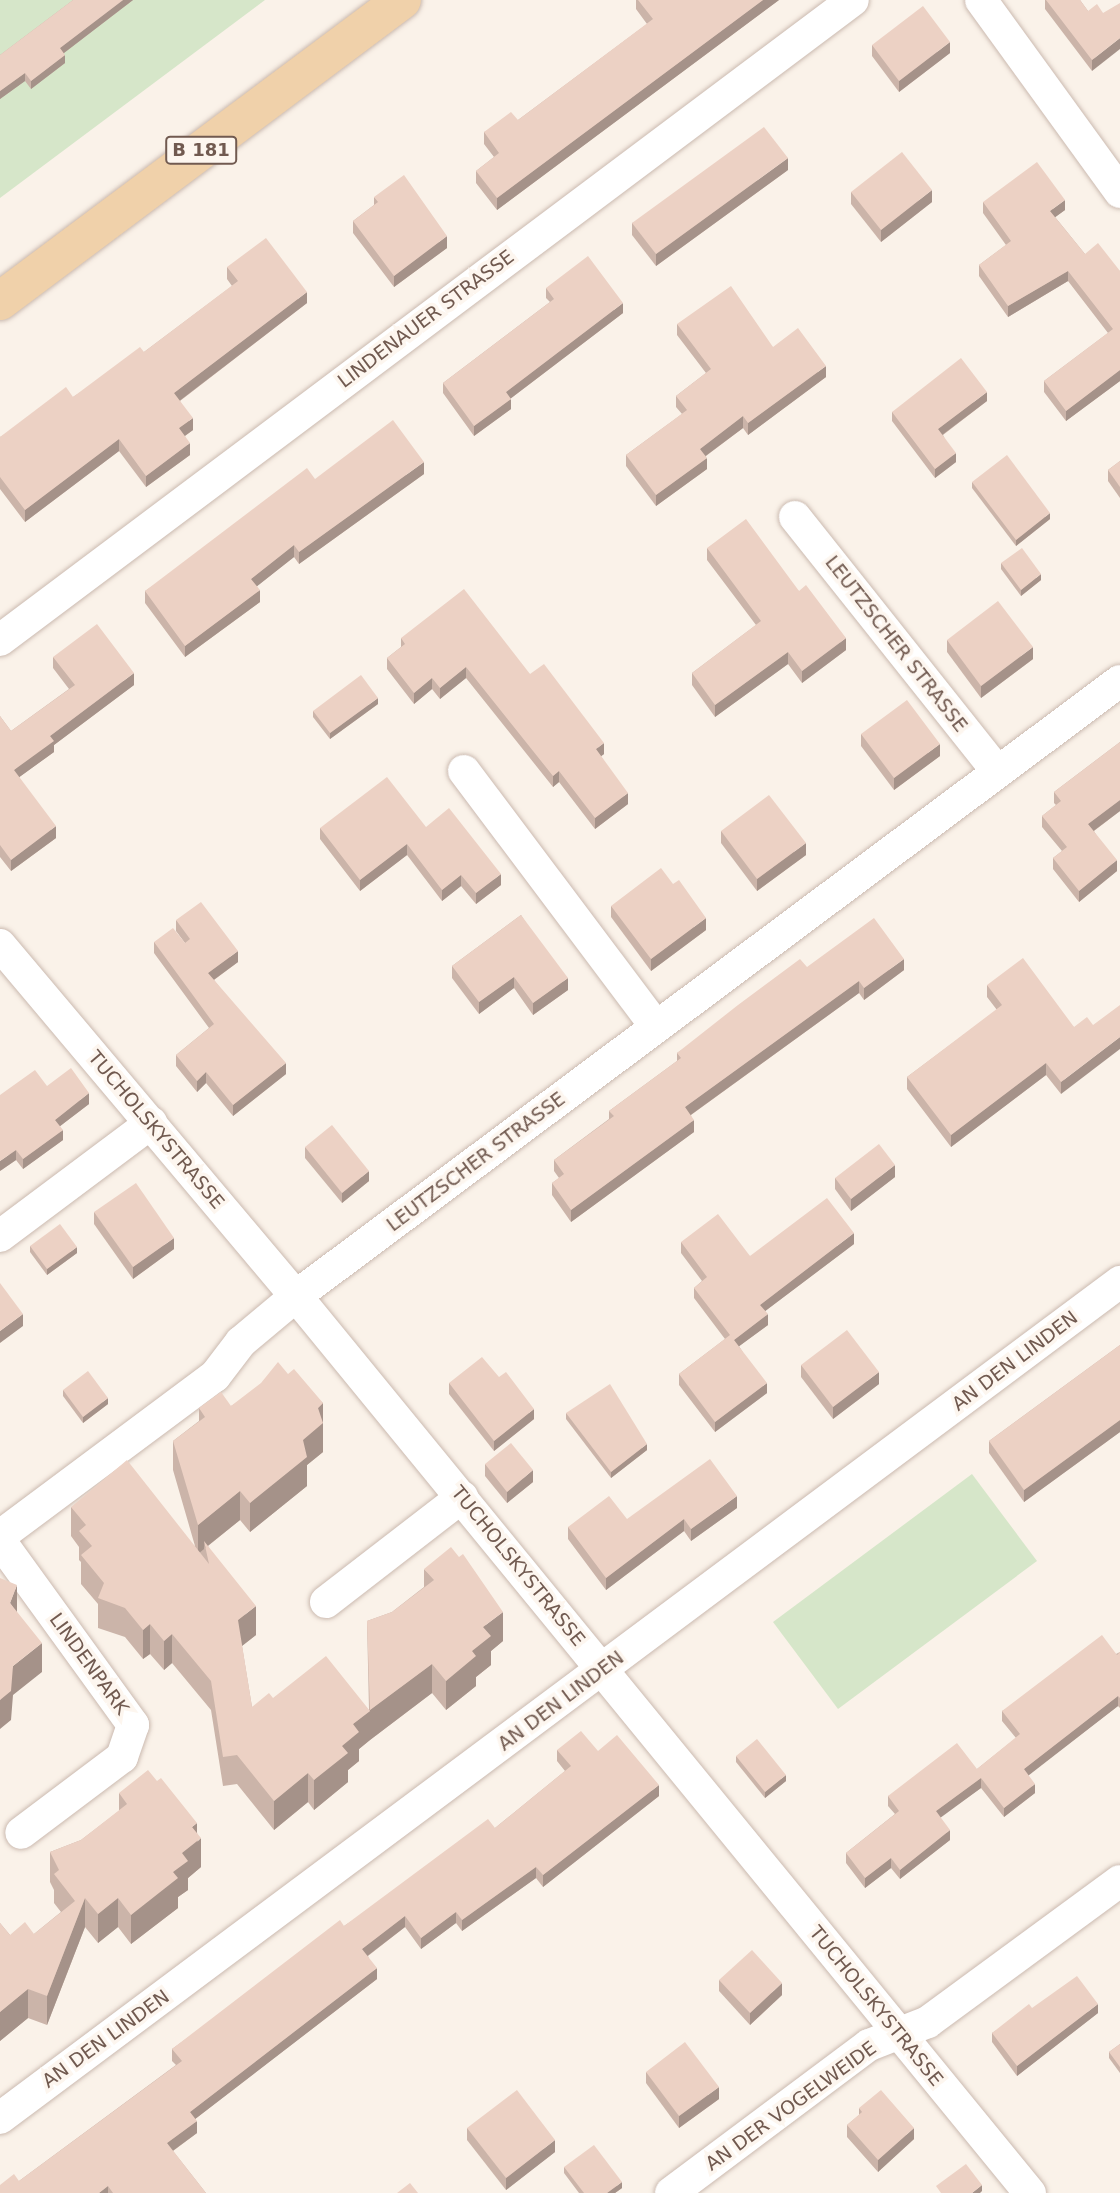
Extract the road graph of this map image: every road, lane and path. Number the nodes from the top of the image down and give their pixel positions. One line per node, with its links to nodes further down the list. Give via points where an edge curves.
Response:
1 (402, 0): 5 (main road, B 181)
2 (853, 0): 7 (street, LINDENAUER STRASSE)
3 (981, 0): 4 (street)
4 (1120, 192)
5 (0, 301)
6 (795, 517): 10 (street, LEUTZSCHER STRASSE)
7 (0, 640)
8 (1120, 681): 10 (street, LEUTZSCHER STRASSE)
9 (464, 771): 12 (street)
10 (997, 771): 12 (street, LEUTZSCHER STRASSE)
11 (0, 944): 13 (street, TUCHOLSKYSTRASSE)
12 (656, 1027): 16 (street, LEUTZSCHER STRASSE)
13 (151, 1123): 14 (street); 16 (street, TUCHOLSKYSTRASSE)
14 (0, 1236)
15 (1120, 1282): 20 (street, AN DEN LINDEN)
16 (296, 1296): 17 (street, TUCHOLSKYSTRASSE); 18 (street, LINDENPARK, via 241,1342 215,1376)
17 (462, 1497): 19 (street); 20 (street, TUCHOLSKYSTRASSE)
18 (0, 1538): 21 (street, LINDENPARK, via 133,1725 122,1756)
19 (326, 1602)
20 (604, 1670): 23 (street, TUCHOLSKYSTRASSE); 24 (street, AN DEN LINDEN)
21 (22, 1833)
22 (1120, 1881): 23 (street, AN DER VOGELWEIDE, via 928,2022)
23 (897, 2034): 25 (street, AN DER VOGELWEIDE, via 869,2045); 26 (street, TUCHOLSKYSTRASSE)
24 (0, 2118)
25 (671, 2193)
26 (1030, 2193)

